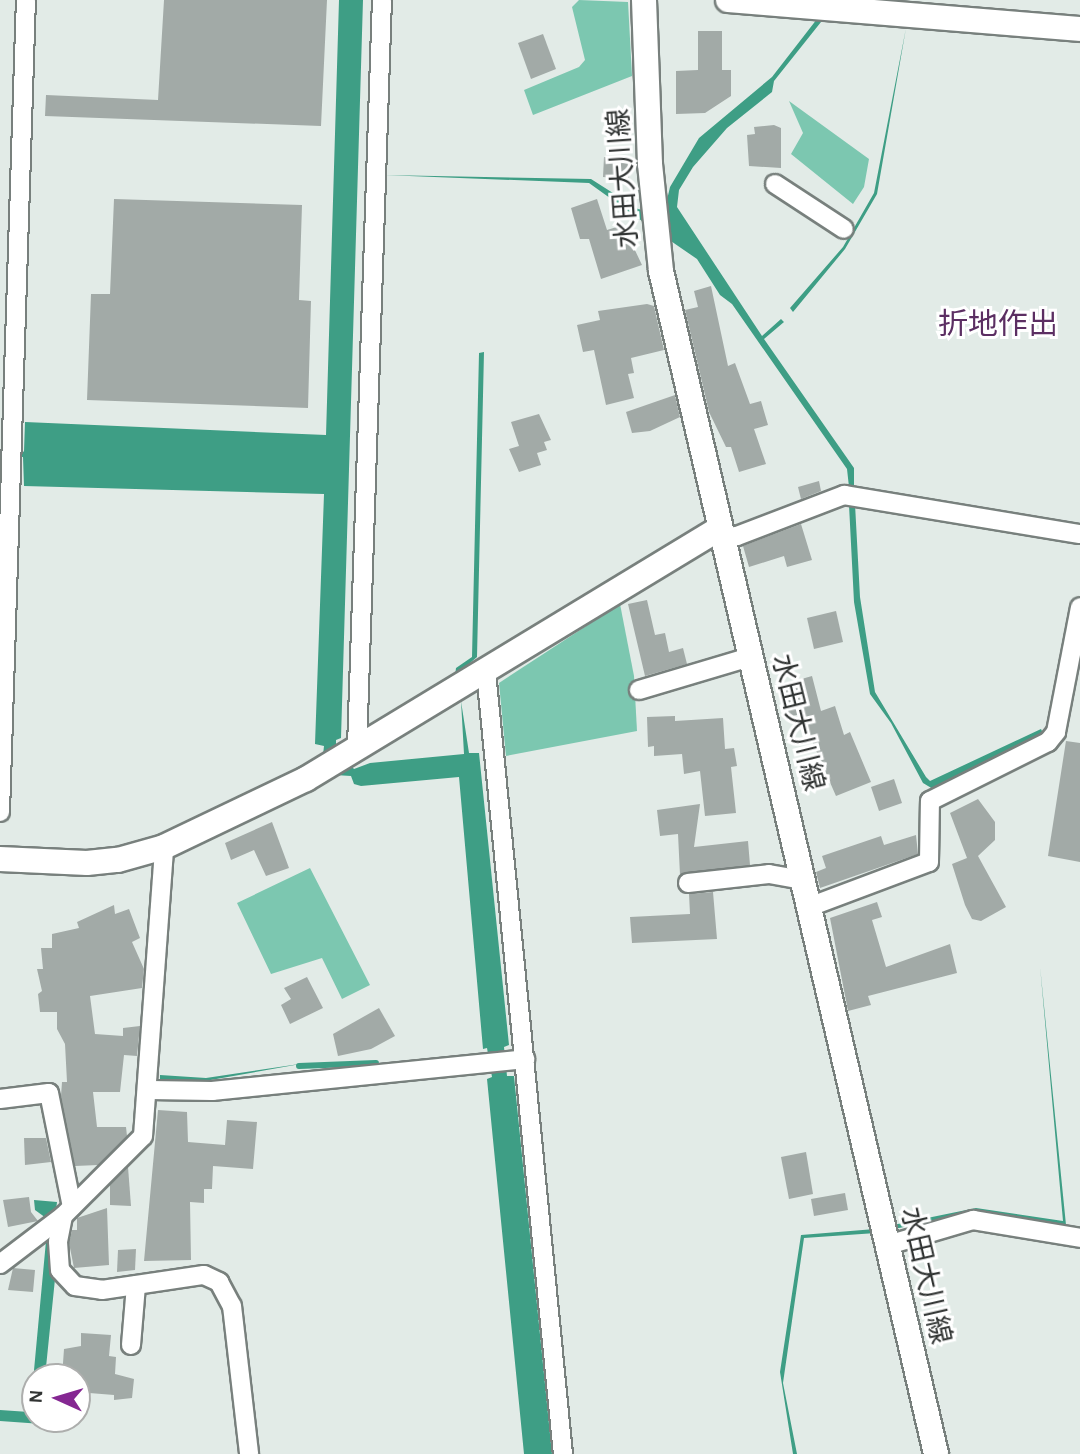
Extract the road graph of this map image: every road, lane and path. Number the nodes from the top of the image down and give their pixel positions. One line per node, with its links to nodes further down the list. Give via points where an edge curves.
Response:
1 (26, 0): 16 (street)
2 (382, 0): 15 (street)
3 (644, 0): 9 (main road, 水田大川線, via 650,164 661,271)
4 (728, 0): 5 (main road)
5 (817, 4): 6 (main road)
6 (1080, 29)
7 (775, 184): 8 (street)
8 (844, 229)
9 (719, 534): 10 (street, via 737,536 844,495); 12 (main road, 水田大川線); 13 (main road)
10 (1080, 534)
11 (1079, 615): 21 (street, via 1056,732 1048,742 930,801 929,862)
12 (750, 657): 14 (street); 19 (main road, 水田大川線)
13 (486, 672): 15 (main road); 22 (street)
14 (639, 690)
15 (354, 749): 17 (main road, via 306,779)
16 (0, 812)
17 (164, 847): 18 (main road, via 87,863); 23 (street)
18 (0, 859)
19 (803, 880): 20 (street, via 769,874); 21 (main road, 水田大川線)
20 (688, 883)
21 (809, 907): 27 (main road, 水田大川線)
22 (520, 1060): 23 (street, via 212,1090); 32 (street)
23 (150, 1090): 25 (street, via 143,1136)
24 (0, 1099): 25 (street, via 49,1093)
25 (67, 1212): 28 (street); 29 (street, via 58,1242 61,1270 75,1286 102,1290)
26 (1080, 1238): 27 (street, via 973,1220)
27 (888, 1245): 33 (main road, 水田大川線)
28 (0, 1264)
29 (136, 1285): 30 (street); 31 (street, via 204,1275 219,1282 232,1306)
30 (131, 1345)
31 (249, 1454)
32 (563, 1454)
33 (936, 1454)

